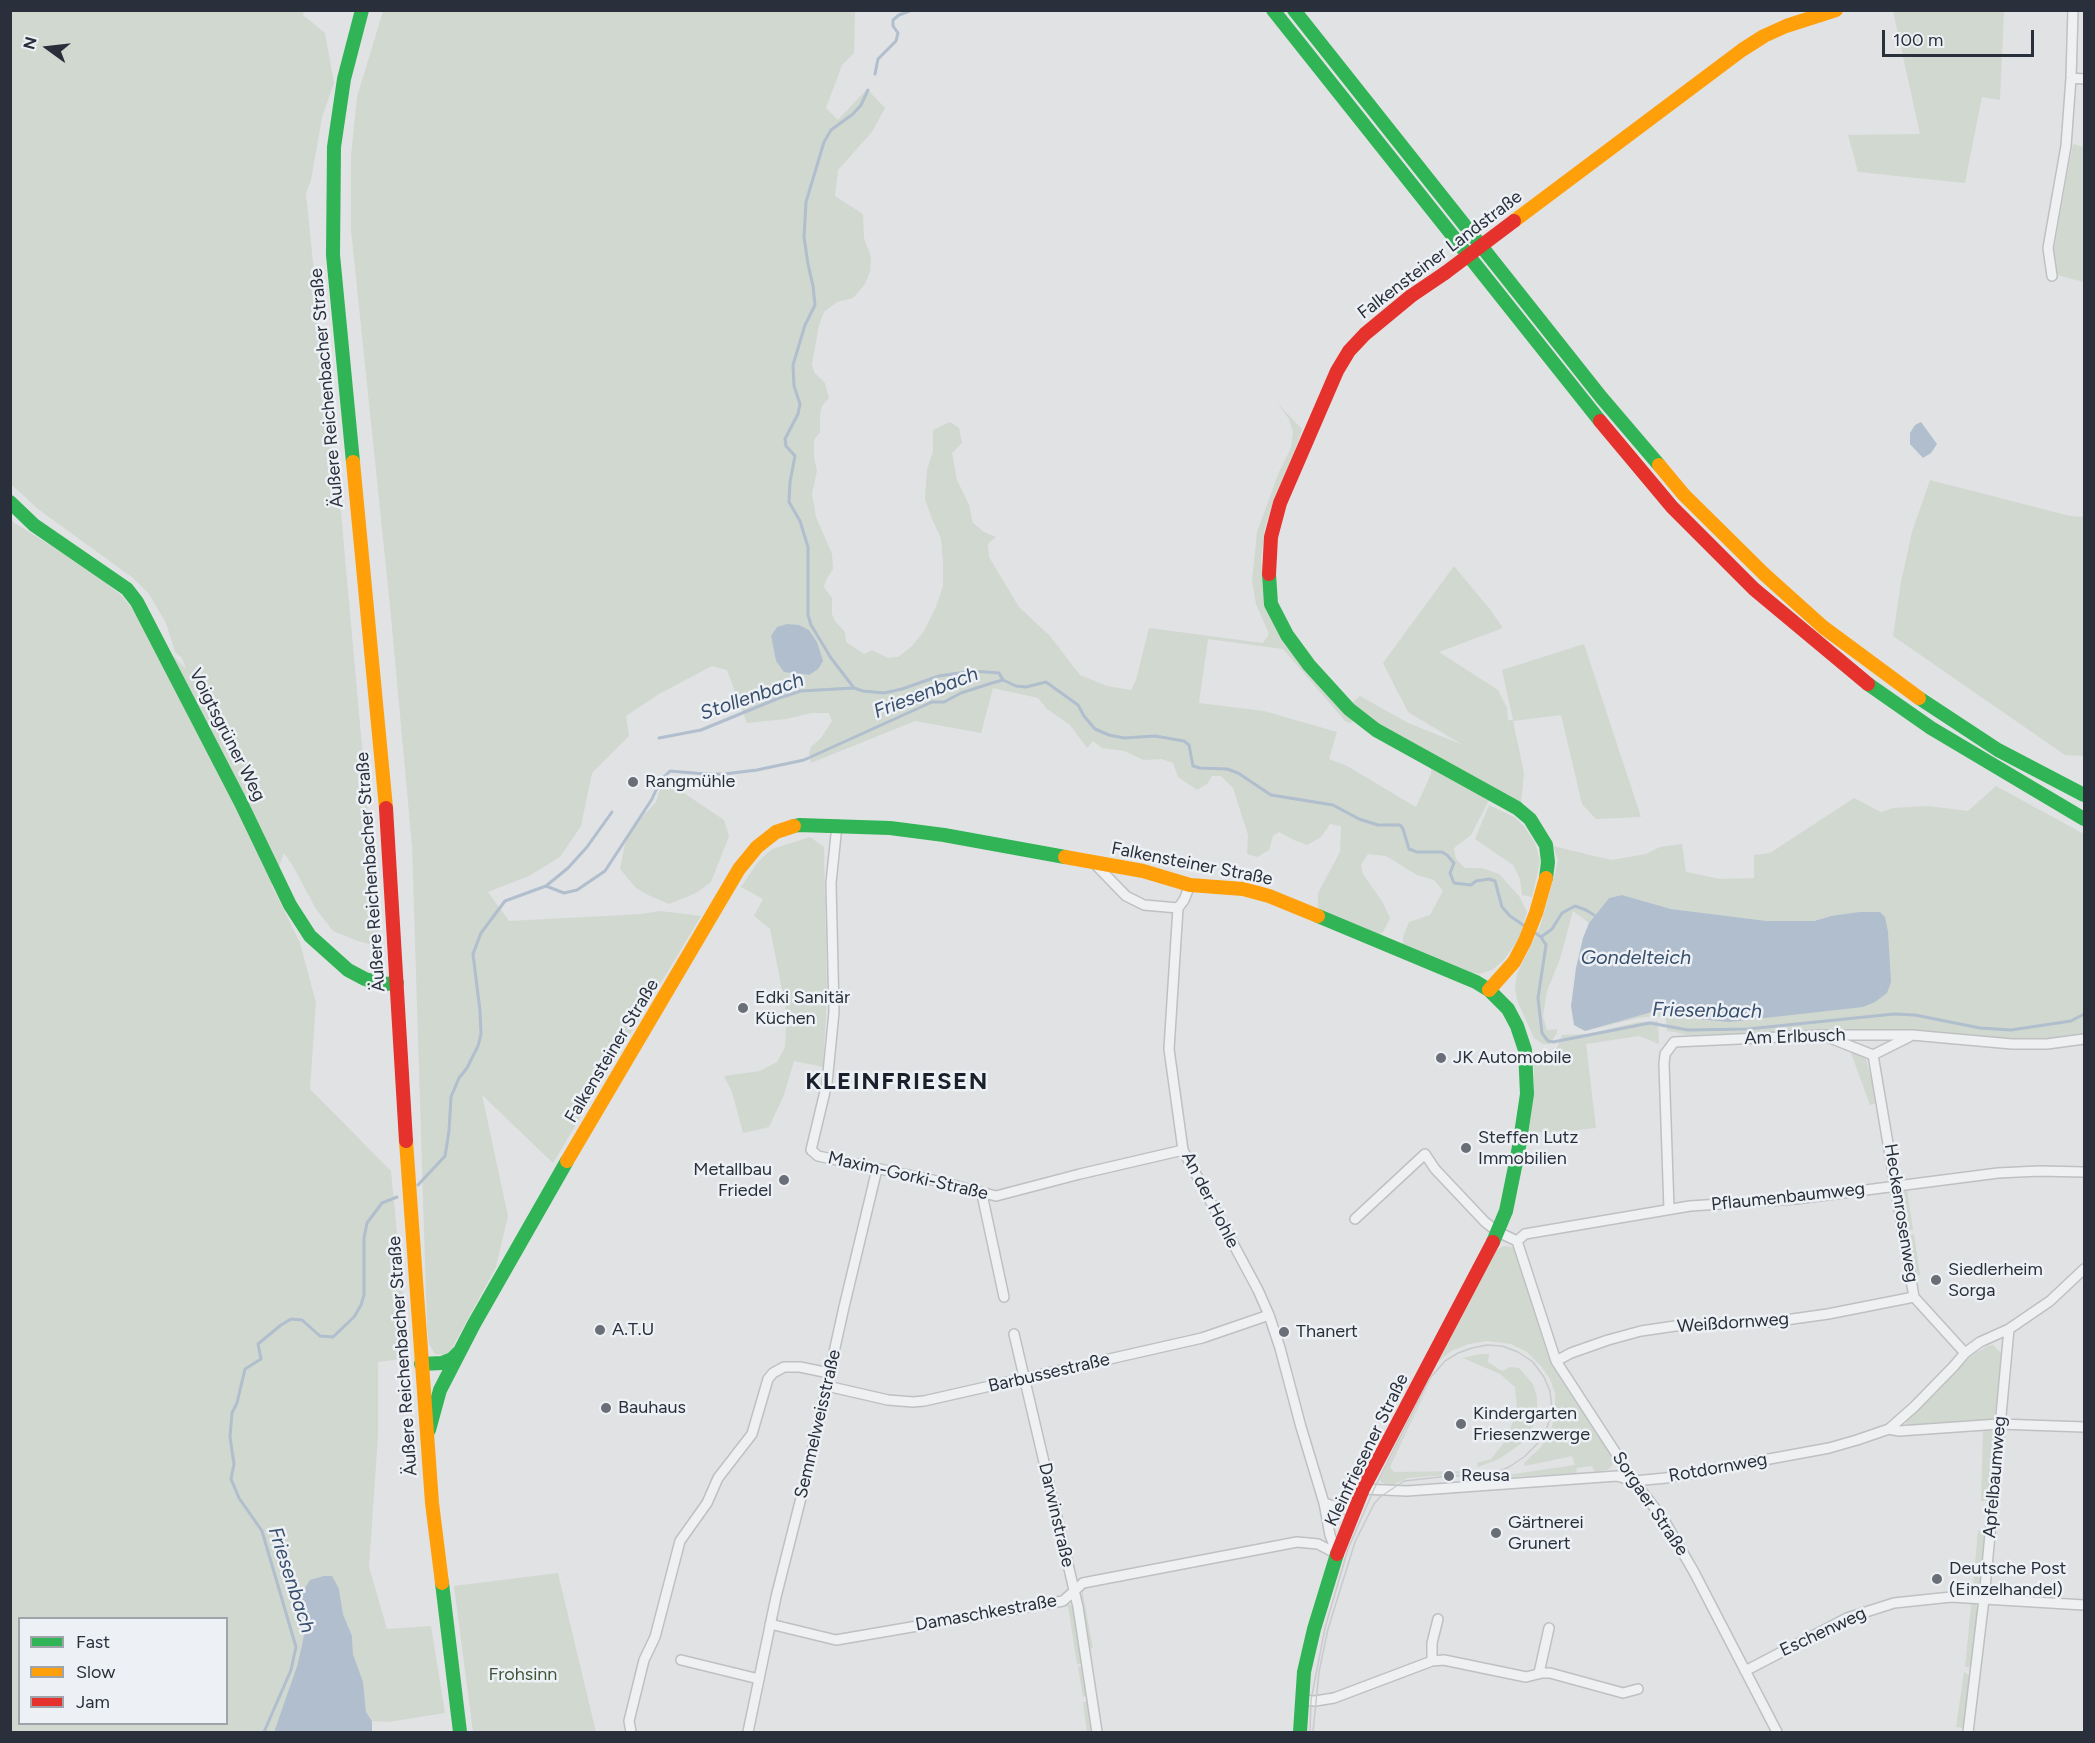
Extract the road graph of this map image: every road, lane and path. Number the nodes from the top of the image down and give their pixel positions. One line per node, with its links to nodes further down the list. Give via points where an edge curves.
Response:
1 (362, 10): 16 (main road, Äußere Reichenbacher Straße, via 344,79 335,136 333,255 386,809)
2 (1273, 10): 11 (main road, via 1589,408 1672,507 1754,589 1864,681 1941,734)
3 (1294, 10): 10 (main road, via 1601,397 1692,503 1764,574 1872,666 1998,750)
4 (1836, 10): 17 (main road, Falkensteiner Landstraße, bridge, via 1786,26 1742,50 1365,334 1337,371 1280,503 1269,558 1271,604 1309,665 1349,709 1376,730 1517,808 1530,819 1546,845 1545,883 1525,941 1514,962)
5 (2073, 10): 6 (street)
6 (2071, 78): 7 (street); 8 (street, via 2066,146 2048,248)
7 (2085, 80)
8 (2052, 276)
9 (10, 502): 16 (main road, Voigtsgrüner Weg, via 34,525 127,589 137,602 290,905 310,936 348,970 384,984)
10 (2085, 795)
11 (2085, 819)
12 (837, 825): 13 (main road, Falkensteiner Straße, via 944,835); 23 (street, Maxim-Gorki-Straße, via 831,882 834,1012 827,1083 811,1150 818,1156); 37 (main road, Falkensteiner Straße, via 799,825 776,832 739,869)
13 (1094, 863): 14 (main road, Falkensteiner Straße, via 1143,871); 15 (street, via 1126,896 1144,905)
14 (1190, 885): 15 (street, An der Hohle); 17 (main road, Falkensteiner Straße, via 1243,889 1278,899)
15 (1178, 908): 22 (street, An der Hohle, via 1169,1049)
16 (397, 983): 40 (main road, Äußere Reichenbacher Straße)
17 (1489, 990): 29 (main road, Kleinfriesener Straße, via 1508,1009 1517,1026 1527,1072 1512,1188)
18 (1824, 1035): 19 (street, Am Erlbusch); 21 (street); 27 (street, Am Erlbusch, via 1674,1042 1669,1047 1664,1064)
19 (1912, 1035): 20 (street, Am Erlbusch, via 2012,1044); 21 (street)
20 (2085, 1038)
21 (1873, 1055): 25 (street, Heckenrosenweg)
22 (1183, 1150): 26 (street, Maxim-Gorki-Straße, via 996,1196); 34 (street, An der Hohle)
23 (877, 1169): 26 (street, Maxim-Gorki-Straße); 41 (street, Semmelweisstraße)
24 (2085, 1172): 25 (street, Pflaumenbaumweg, via 1998,1173)
25 (1896, 1185): 27 (street, Pflaumenbaumweg, via 1796,1199); 33 (street, Heckenrosenweg)
26 (985, 1194): 32 (street, via 982,1199)
27 (1669, 1209): 30 (street, Pflaumenbaumweg, via 1525,1234)
28 (1355, 1219): 29 (street, via 1425,1154 1470,1207)
29 (1498, 1232): 30 (street); 51 (main road, Kleinfriesener Straße)
30 (1517, 1241): 39 (street, Sorgaer Straße)
31 (2085, 1269): 35 (street, Rotdornweg, via 2050,1301)
32 (1004, 1297)
33 (1914, 1297): 38 (street, Heckenrosenweg); 39 (street, Weißdornweg, via 1771,1322 1641,1331)
34 (1269, 1315): 43 (street, Barbussestraße, via 1202,1338); 52 (street, An der Hohle)
35 (2009, 1329): 38 (street, Rotdornweg); 46 (street, Apfelbaumweg)
36 (1014, 1334): 43 (street, Darwinstraße)
37 (459, 1352): 40 (main road, via 442,1363); 42 (main road, Falkensteiner Straße)
38 (1965, 1353): 48 (street, Rotdornweg)
39 (1556, 1361): 50 (street, Sorgaer Straße)
40 (421, 1364): 44 (main road, Äußere Reichenbacher Straße)
41 (829, 1373): 45 (street, Semmelweisstraße); 69 (street, via 784,1367 768,1379 752,1434 718,1478 707,1503 680,1541 628,1721)
42 (448, 1376): 44 (main road); 49 (main road, Falkensteiner Straße, via 437,1396)
43 (1024, 1379): 45 (street, Barbussestraße, via 914,1402); 55 (street, Darwinstraße)
44 (422, 1380): 49 (main road, Äußere Reichenbacher Straße)
45 (827, 1386): 59 (street, Semmelweisstraße)
46 (1999, 1424): 47 (street, Rotdornweg); 48 (street, Rotdornweg); 56 (street, Apfelbaumweg)
47 (2085, 1427)
48 (1889, 1429): 50 (street, Rotdornweg, via 1829,1448)
49 (427, 1439): 68 (main road, Äußere Reichenbacher Straße, via 435,1538)
50 (1634, 1481): 51 (street, Rotdornweg, via 1617,1476 1407,1491); 63 (street, Sorgaer Straße, via 1664,1520)
51 (1364, 1489): 53 (main road, Kleinfriesener Straße)
52 (1324, 1503): 53 (street); 54 (street, An der Hohle)
53 (1354, 1512): 54 (main road, Kleinfriesener Straße)
54 (1337, 1554): 55 (street, Damaschkestraße, via 1318,1544 1297,1542 1083,1583); 67 (main road, Kleinfriesener Straße, via 1314,1629)
55 (1073, 1592): 59 (street, Damaschkestraße, via 1063,1601 836,1640); 71 (street, Darwinstraße)
56 (1984, 1599): 57 (street, Eschenweg); 63 (street, Eschenweg, via 1925,1599 1875,1608 1846,1618); 74 (street, Apfelbaumweg)
57 (2085, 1605)
58 (1438, 1619): 62 (street)
59 (770, 1624): 65 (street, Semmelweisstraße)
60 (1549, 1628): 64 (street)
61 (681, 1660): 65 (street)
62 (1432, 1661): 64 (street, via 1452,1661 1526,1677); 67 (street, via 1334,1698)
63 (1745, 1671): 73 (street, Sorgaer Straße)
64 (1539, 1673): 66 (street, via 1623,1693)
65 (759, 1679): 70 (street, Semmelweisstraße)
66 (1638, 1689)
67 (1302, 1700): 72 (main road, Kleinfriesener Straße)
68 (460, 1732)
69 (631, 1732)
70 (748, 1732)
71 (1097, 1732)
72 (1300, 1732)
73 (1777, 1732)
74 (1968, 1732)

